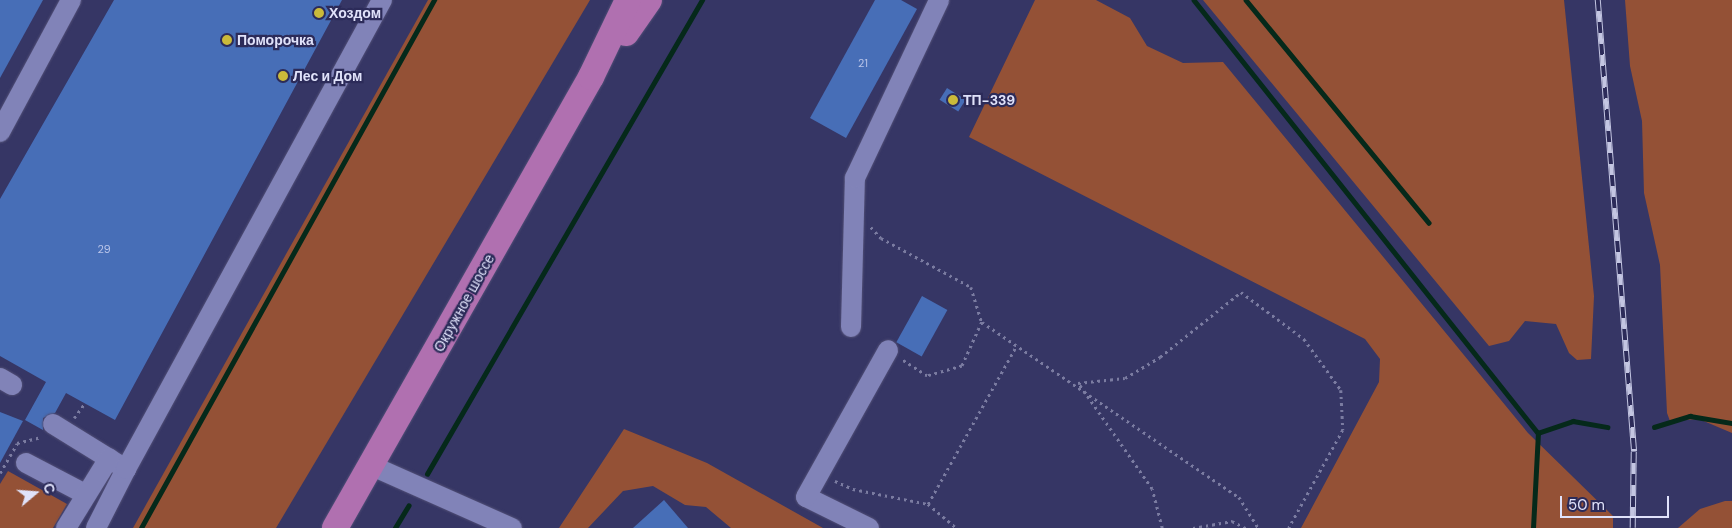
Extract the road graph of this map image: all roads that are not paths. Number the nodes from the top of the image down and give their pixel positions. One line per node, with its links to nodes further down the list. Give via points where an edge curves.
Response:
1 (71, 0): 7 (lane)
2 (382, 0): 14 (lane)
3 (649, 0): 6 (main road, Окружное шоссе)
4 (939, 0): 8 (lane, via 855,178)
5 (620, 3): 6 (main road, Окружное шоссе)
6 (591, 77): 13 (main road, Окружное шоссе)
7 (0, 132)
8 (851, 327)
9 (888, 350): 20 (lane, via 806,497)
10 (53, 424): 11 (lane)
11 (109, 458): 14 (lane); 15 (lane)
12 (26, 463): 15 (lane)
13 (372, 466): 18 (main road, Окружное шоссе); 19 (lane)
14 (126, 469): 17 (lane)
15 (85, 494): 16 (lane)
16 (66, 528)
17 (96, 528)
18 (335, 528)
19 (512, 528)
20 (869, 528)

